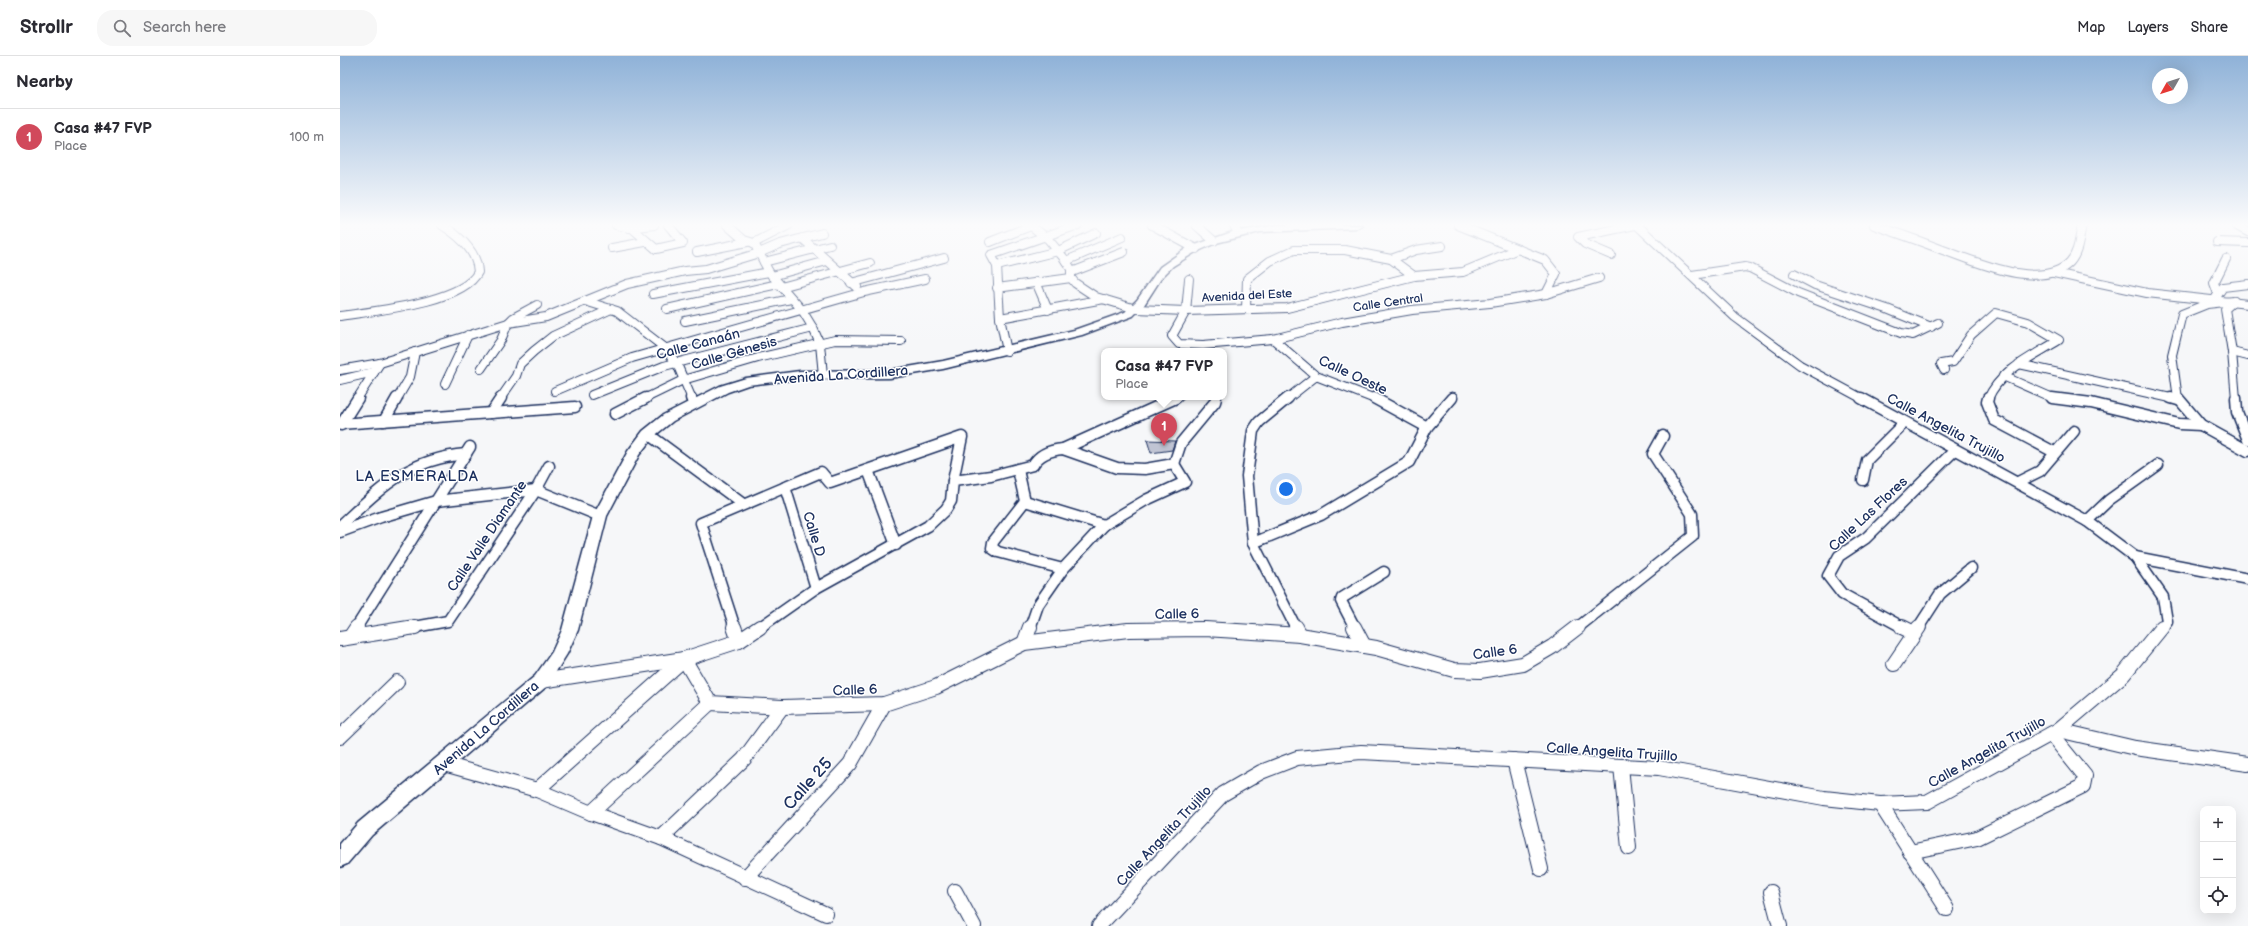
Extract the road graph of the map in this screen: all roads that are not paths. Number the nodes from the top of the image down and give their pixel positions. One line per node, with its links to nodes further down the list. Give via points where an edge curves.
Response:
1 (476, 266): 55 (street, via 477,275 450,294)
2 (717, 266): 20 (street)
3 (766, 266): 23 (street)
4 (807, 266): 23 (street)
5 (832, 266): 21 (street)
6 (861, 266): 21 (street)
7 (916, 266): 32 (street)
8 (997, 266): 36 (street)
9 (1068, 266): 25 (street)
10 (1093, 266): 25 (street)
11 (1167, 266): 51 (main road, Avenida La Cordillera)
12 (1263, 266): 48 (street, via 1247,279)
13 (1400, 266): 27 (street)
14 (1478, 266): 27 (street, Avenida del Este, via 1463,272)
15 (1549, 266): 40 (street, via 1556,274)
16 (1681, 266): 26 (street, Calle Angelita Trujillo)
17 (1987, 266): 22 (street, via 2019,274)
18 (2067, 266): 22 (street)
19 (2223, 266): 37 (street, via 2214,283)
20 (706, 269): 34 (street); 45 (street, via 627,284)
21 (839, 272): 32 (street); 35 (street)
22 (2054, 273): 43 (street, via 2147,293)
23 (770, 274): 34 (street); 35 (street)
24 (1794, 274): 26 (street, via 1815,285 1934,325 1913,335 1901,333 1798,293 1745,267)
25 (1071, 275): 31 (street); 42 (street, Avenida del Este, via 1086,290)
26 (1692, 275): 93 (street, Calle Angelita Trujillo, via 1735,317 1800,365)
27 (1414, 276): 48 (street, Avenida del Este, via 1287,308)
28 (1600, 278): 40 (street, Calle Central)
29 (925, 279): 38 (street)
30 (1188, 279): 54 (street)
31 (1036, 282): 36 (street); 53 (street)
32 (852, 283): 38 (street)
33 (2248, 284): 37 (street, via 2224,286)
34 (706, 285): 39 (street)
35 (780, 286): 41 (street); 50 (street)
36 (997, 288): 56 (street)
37 (2217, 291): 43 (street)
38 (864, 292): 52 (street)
39 (653, 294)
40 (1546, 294): 61 (street, Calle Central, via 1357,319)
41 (791, 299): 52 (street); 57 (street)
42 (1104, 299): 51 (street, Avenida del Este); 53 (street)
43 (2215, 299): 44 (street)
44 (2234, 301): 46 (street); 67 (street, via 2225,309); 87 (street, via 2207,304 2182,314 2172,355)
45 (585, 302): 49 (street); 58 (street, via 546,317)
46 (2248, 304)
47 (537, 305): 58 (street)
48 (1246, 308): 54 (street, Avenida del Este)
49 (611, 309): 64 (street); 90 (street, via 553,336 534,351 520,364 516,376)
50 (667, 309)
51 (1136, 309): 54 (street, Avenida del Este); 65 (main road, Avenida La Cordillera, via 1121,318 1086,331)
52 (802, 310): 59 (street); 64 (street)
53 (1048, 310): 56 (street)
54 (1186, 311): 61 (street, Calle Central, via 1172,336 1179,344 1203,345)
55 (340, 316)
56 (1000, 318): 65 (street)
57 (684, 321)
58 (508, 323): 60 (street); 72 (street, via 501,340)
59 (813, 328): 63 (street); 70 (street, Calle Canaán)
60 (468, 335): 66 (street); 81 (street)
61 (1273, 339): 77 (street, Calle Oeste)
62 (901, 341): 63 (street, Calle Génesis, via 857,339)
63 (820, 344): 76 (street); 80 (street, Calle Génesis, via 758,358)
64 (665, 348): 70 (street); 82 (street, via 632,358)
65 (1007, 351): 76 (main road, Avenida La Cordillera, via 890,374)
66 (414, 352): 69 (street); 92 (street, via 410,377)
67 (2232, 352): 68 (street); 100 (street, via 2237,412)
68 (2248, 356)
69 (380, 363): 73 (street); 75 (street)
70 (677, 364): 80 (street); 83 (street, Calle Canaán, via 638,375)
71 (2020, 364): 74 (street, via 2059,340 2028,322 1996,313 1964,341 1953,362 1941,364); 78 (street); 87 (street)
72 (481, 369)
73 (340, 370)
74 (1944, 370)
75 (374, 372): 79 (street); 94 (street)
76 (823, 375): 88 (main road, Avenida La Cordillera, via 800,375 746,382 724,388)
77 (1316, 376): 96 (street, Calle Oeste, via 1371,397); 123 (street, via 1259,422 1253,431 1247,476)
78 (2004, 376): 95 (street, via 2056,400 2091,403 2179,424); 104 (street, via 1993,386 1987,402 1994,420)
79 (340, 380)
80 (683, 380): 88 (street); 91 (street, Calle Génesis)
81 (445, 384)
82 (554, 391)
83 (592, 394)
84 (1452, 397): 96 (street)
85 (1172, 400): 101 (street)
86 (1215, 400): 105 (street, via 1181,443)
87 (2178, 400): 95 (street)
88 (693, 403): 98 (main road, Avenida La Cordillera)
89 (575, 407): 90 (street)
90 (491, 413): 92 (street)
91 (615, 414)
92 (384, 421): 94 (street)
93 (1904, 423): 102 (street, Calle Angelita Trujillo); 110 (street, via 1867,460)
94 (341, 425)
95 (2201, 426): 103 (street)
96 (1427, 428): 123 (street, via 1409,462 1321,516)
97 (2074, 431): 104 (street)
98 (648, 434): 117 (street); 118 (main road, Avenida La Cordillera, via 633,454)
99 (1663, 436): 136 (street, Calle 6, via 1653,454 1692,514 1693,536 1552,648 1523,664 1480,671 1454,670)
100 (2248, 440)
101 (1063, 449): 105 (street, via 1117,468 1145,469); 109 (street, via 1054,450 1035,460 1033,465)
102 (1954, 451): 112 (street, Calle Angelita Trujillo); 131 (street, Calle Las Flores, via 1866,538 1839,556 1828,576 1842,594)
103 (2248, 451)
104 (2054, 452): 112 (street, via 2040,471)
105 (1174, 464): 120 (street, via 1185,482 1146,500)
106 (2158, 465): 119 (street, via 2109,500)
107 (549, 466): 114 (street, Calle Valle Diamante)
108 (868, 470): 111 (street, via 962,437); 113 (street, via 830,483 822,472); 124 (street)
109 (1018, 470): 111 (street); 116 (street)
110 (1863, 480)
111 (953, 481): 124 (street, via 953,494 946,509 928,526)
112 (2018, 482): 119 (street, Calle Angelita Trujillo)
113 (784, 487): 117 (street); 130 (street, Calle D)
114 (536, 490): 115 (street); 118 (street); 133 (street, Calle Valle Diamante, via 448,621)
115 (436, 501): 121 (street, via 468,451 433,458 416,466 381,488); 122 (street); 133 (street)
116 (1025, 501): 120 (street); 127 (street, via 993,542 992,548 998,552)
117 (743, 504): 134 (street, via 701,523)
118 (600, 516): 139 (main road, Avenida La Cordillera, via 570,630)
119 (2087, 522): 125 (street, Calle Angelita Trujillo)
120 (1104, 525): 127 (street)
121 (340, 526)
122 (340, 532)
123 (1253, 543): 132 (street)
124 (896, 545): 130 (street)
125 (2135, 557): 129 (street); 144 (street, Calle Angelita Trujillo, via 2163,597 2167,621 2123,675)
126 (1971, 568): 131 (street, via 1940,594)
127 (1063, 569): 135 (street, via 1038,605)
128 (1384, 572): 136 (street, via 1342,598 1340,602)
129 (2248, 579)
130 (816, 588): 134 (street)
131 (1914, 633): 138 (street)
132 (1300, 635): 135 (street, Calle 6, via 1205,629 1128,630); 136 (street, Calle 6)
133 (345, 638)
134 (739, 642): 137 (street)
135 (1024, 643): 142 (street, Calle 6, via 936,687)
136 (1364, 646)
137 (684, 659): 139 (street); 141 (street); 150 (street)
138 (1894, 664)
139 (540, 681): 147 (main road, Avenida La Cordillera)
140 (397, 682): 145 (street)
141 (710, 703): 143 (street, Calle 6); 152 (street)
142 (884, 704): 143 (street, Calle 6); 158 (street, Calle 25, via 850,764)
143 (782, 707): 153 (street, via 744,759)
144 (2055, 732): 148 (street, via 2135,748); 151 (street, Calle Angelita Trujillo, via 1927,802); 155 (street, via 2085,776 2083,786 1977,838)
145 (340, 737)
146 (1514, 760): 149 (street, Calle Angelita Trujillo); 157 (street); 163 (street, Calle Angelita Trujillo, via 1361,752 1297,758 1261,772 1223,794)
147 (444, 764): 150 (street); 156 (main road, Avenida La Cordillera, via 365,829)
148 (2248, 764)
149 (1621, 766): 151 (street, Calle Angelita Trujillo, via 1659,768 1824,798); 154 (street)
150 (537, 790): 152 (street)
151 (1880, 804): 155 (street)
152 (591, 813): 153 (street)
153 (660, 838): 158 (street)
154 (1629, 848)
155 (1910, 852): 161 (street)
156 (340, 858)
157 (1541, 869)
158 (745, 878): 162 (street)
159 (955, 891): 164 (street)
160 (1771, 892): 165 (street)
161 (1947, 909)
162 (826, 914)
163 (1103, 925)
164 (974, 926)
165 (1780, 926)

